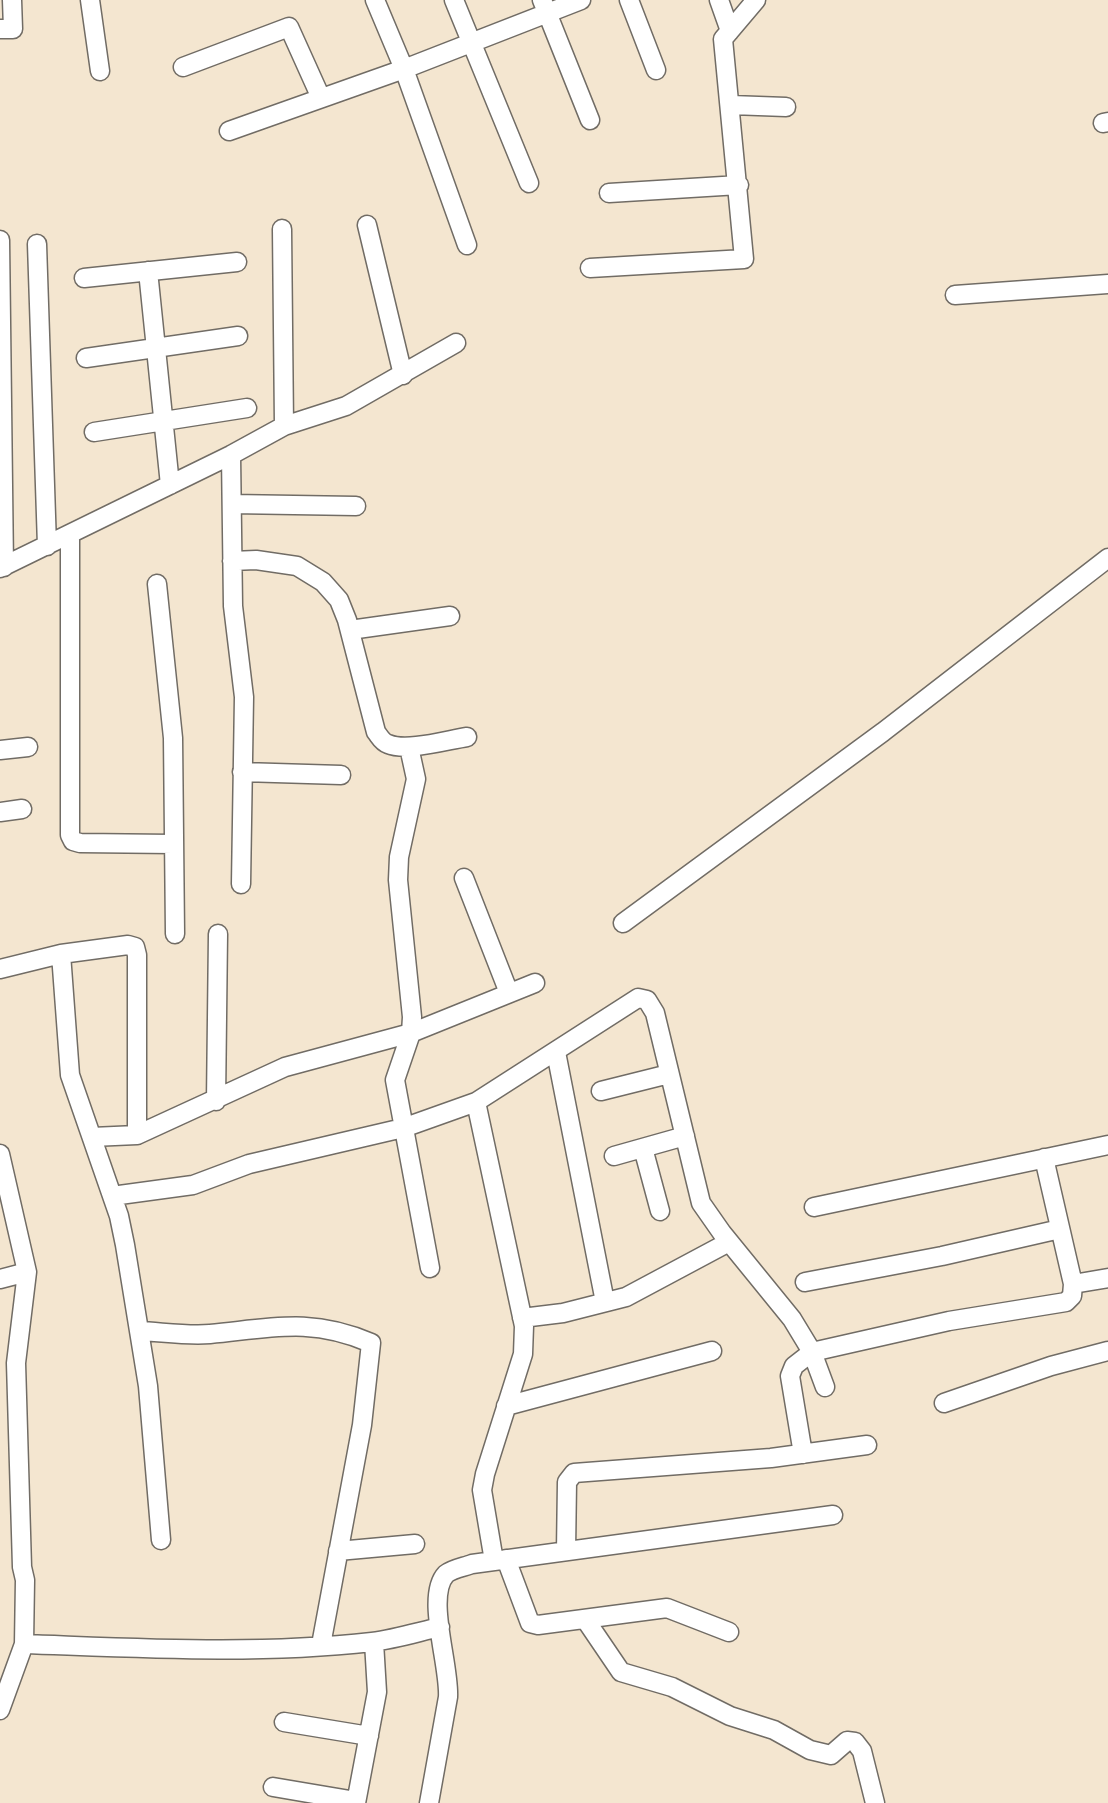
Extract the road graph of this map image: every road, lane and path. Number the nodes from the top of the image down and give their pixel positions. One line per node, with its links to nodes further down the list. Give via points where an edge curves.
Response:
1 (12, 0): 10 (street, via 13,29)
2 (90, 0): 15 (street)
3 (375, 0): 14 (street)
4 (454, 0): 12 (street)
5 (581, 0): 9 (street)
6 (629, 0): 16 (street)
7 (719, 0): 11 (street)
8 (756, 0): 11 (street)
9 (544, 6): 12 (street); 20 (street)
10 (0, 29)
11 (730, 31): 18 (street, via 723,39)
12 (472, 43): 14 (street); 22 (street)
13 (183, 67): 17 (street, via 289,27)
14 (404, 69): 17 (street); 29 (street)
15 (100, 71)
16 (656, 71)
17 (321, 99): 21 (street)
18 (731, 105): 19 (street); 23 (street)
19 (786, 107)
20 (590, 120)
21 (229, 131)
22 (529, 183)
23 (739, 185): 24 (street); 31 (street, via 744,259)
24 (609, 193)
25 (367, 225): 40 (street)
26 (282, 229): 43 (street)
27 (0, 240): 53 (street)
28 (37, 244): 50 (street)
29 (467, 245)
30 (237, 262): 32 (street)
31 (590, 268)
32 (148, 271): 33 (street); 38 (street)
33 (84, 278)
34 (1108, 284): 35 (street)
35 (955, 295)
36 (238, 336): 38 (street)
37 (456, 343): 40 (street)
38 (156, 347): 39 (street); 42 (street)
39 (86, 358)
40 (403, 375): 43 (street, via 346,406)
41 (247, 408): 42 (street)
42 (164, 421): 44 (street); 46 (street)
43 (284, 426): 45 (street)
44 (94, 432)
45 (231, 455): 46 (street); 47 (street)
46 (170, 485): 49 (street)
47 (232, 504): 48 (street); 52 (street)
48 (356, 506)
49 (70, 535): 50 (street); 65 (street, via 70,835 80,843)
50 (47, 546): 53 (street)
51 (1108, 558): 68 (street, via 883,732)
52 (232, 561): 56 (street, via 297,566 323,582 340,600); 61 (street, via 244,697)
53 (2, 568)
54 (157, 584): 65 (street, via 173,738)
55 (450, 616): 56 (street)
56 (349, 630): 59 (street, via 376,732 390,745)
57 (467, 737): 59 (street)
58 (28, 747): 60 (street)
59 (409, 747): 75 (street, via 416,779 398,880)
60 (0, 750)
61 (242, 772): 62 (street); 67 (street)
62 (341, 775)
63 (22, 809): 64 (street)
64 (0, 812)
65 (173, 844): 70 (street)
66 (464, 878): 74 (street)
67 (241, 884)
68 (623, 923)
69 (218, 933): 79 (street)
70 (175, 934)
71 (61, 954): 72 (street); 82 (street, via 135,947); 84 (street, via 70,1075)
72 (0, 969)
73 (535, 983): 74 (street)
74 (509, 993): 75 (street)
75 (411, 1033): 79 (street, via 285,1068); 81 (street, via 395,1080)
76 (556, 1052): 77 (street, via 638,998 647,1000 655,1013); 80 (street); 101 (street)
77 (669, 1074): 78 (street); 83 (street)
78 (601, 1091)
79 (216, 1101): 82 (street)
80 (476, 1102): 81 (street); 102 (street)
81 (403, 1128): 90 (street, via 249,1164 193,1185); 95 (street)
82 (137, 1135): 84 (street)
83 (685, 1136): 86 (street); 94 (street, via 701,1203)
84 (92, 1137): 90 (street)
85 (1108, 1145): 89 (street)
86 (642, 1148): 88 (street); 92 (street)
87 (0, 1154): 96 (street)
88 (614, 1156)
89 (1044, 1158): 91 (street); 93 (street)
90 (112, 1196): 103 (street)
91 (814, 1207)
92 (660, 1211)
93 (1060, 1229): 99 (street); 100 (street)
94 (729, 1242): 101 (street, via 626,1297); 106 (street, via 792,1319)
95 (430, 1268)
96 (27, 1272): 98 (street); 122 (street, via 16,1363)
97 (1108, 1278): 100 (street)
98 (0, 1279)
99 (805, 1282)
100 (1073, 1284): 106 (street, via 1066,1302 949,1321)
101 (605, 1302): 102 (street)
102 (522, 1318): 109 (street, via 523,1354)
103 (139, 1331): 113 (street); 115 (street, via 209,1334 312,1326 371,1343 362,1425)
104 (712, 1351): 109 (street)
105 (1108, 1351): 108 (street)
106 (812, 1352): 107 (street); 111 (street, via 794,1366 790,1376)
107 (825, 1387)
108 (944, 1403)
109 (506, 1406): 117 (street, via 482,1490)
110 (867, 1445): 111 (street)
111 (803, 1454): 116 (street, via 574,1473 567,1482)
112 (833, 1515): 116 (street)
113 (161, 1539)
114 (415, 1544): 115 (street)
115 (338, 1551): 123 (street)
116 (566, 1551): 117 (street)
117 (500, 1560): 118 (street, via 530,1623); 119 (street, via 447,1572 436,1606)
118 (585, 1619): 120 (street, via 667,1608); 130 (street, via 621,1672 671,1687 810,1749 831,1755 847,1741 855,1742 862,1751)
119 (440, 1628): 121 (street); 129 (street, via 449,1680)
120 (729, 1632)
121 (374, 1642): 123 (street); 126 (street, via 377,1692)
122 (24, 1644): 123 (street, via 157,1648); 124 (street)
123 (321, 1645)
124 (0, 1710)
125 (284, 1722): 126 (street)
126 (369, 1736): 128 (street)
127 (272, 1787): 128 (street)
128 (356, 1802)
129 (429, 1803)
130 (875, 1803)

